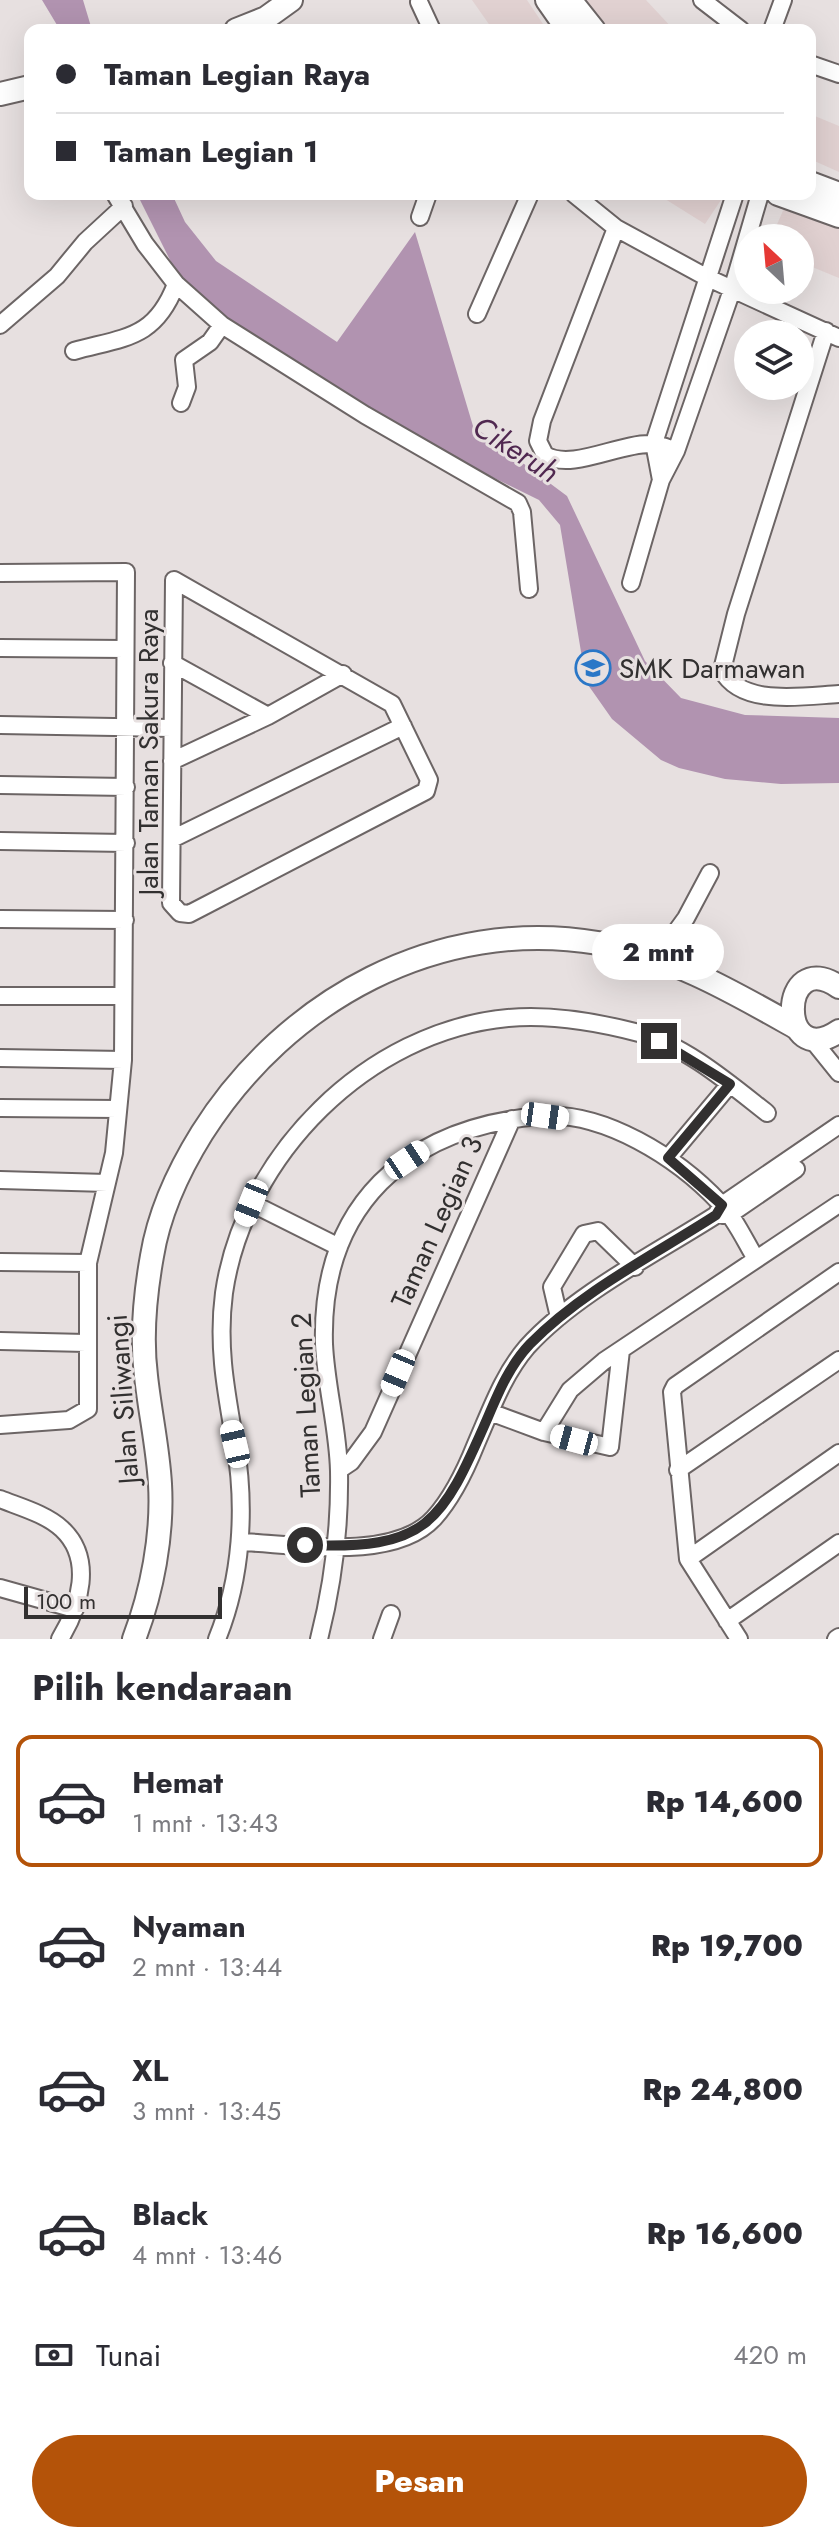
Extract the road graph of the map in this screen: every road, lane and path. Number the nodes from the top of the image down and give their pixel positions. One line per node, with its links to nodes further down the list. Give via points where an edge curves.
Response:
1 (547, 0): 9 (main road)
2 (570, 0): 10 (main road)
3 (702, 0): 11 (street)
4 (783, 0): 12 (street)
5 (288, 1): 7 (main road)
6 (419, 2): 8 (street)
7 (251, 24)
8 (429, 24)
9 (564, 24)
10 (589, 24)
11 (733, 24)
12 (774, 24)
13 (816, 66): 14 (street)
14 (839, 74)
15 (24, 88): 16 (main road)
16 (0, 94)
17 (816, 185): 18 (main road)
18 (839, 194)
19 (120, 200): 30 (street); 33 (street, via 57,276)
20 (426, 200): 27 (street)
21 (527, 200): 32 (street)
22 (581, 200): 28 (street)
23 (733, 200): 29 (street)
24 (758, 200): 31 (street)
25 (795, 200): 26 (main road)
26 (839, 216)
27 (420, 217)
28 (616, 228): 29 (street); 38 (street, via 538,441 545,455 562,462)
29 (706, 277): 31 (street); 38 (street)
30 (176, 284): 34 (street); 36 (street, via 160,318 148,328)
31 (732, 290): 35 (street); 39 (street)
32 (477, 314)
33 (0, 325)
34 (222, 325): 37 (street, via 210,342 184,360 187,387); 43 (street, via 365,415 511,496 522,512)
35 (833, 335): 48 (street, via 722,660 729,683 754,694)
36 (74, 351)
37 (181, 403)
38 (654, 443): 39 (street); 40 (street)
39 (676, 451): 40 (street)
40 (661, 480): 42 (street)
41 (0, 573): 45 (street, via 126,572)
42 (631, 583)
43 (529, 589)
44 (0, 648): 45 (street)
45 (125, 649): 52 (street)
46 (172, 663): 47 (street, Jalan Taman Sakura Raya, via 174,580); 49 (street); 53 (street, Jalan Taman Sakura Raya)
47 (343, 674): 49 (street); 51 (street, via 392,704)
48 (839, 694)
49 (268, 716): 54 (street)
50 (0, 725): 52 (street)
51 (403, 726): 57 (street); 57 (street, Jalan Taman Sakura Raya, via 429,780 426,791 189,914 171,903)
52 (127, 727): 53 (street); 56 (street)
53 (171, 728): 54 (street, Jalan Taman Sakura Raya)
54 (172, 761): 57 (street, Jalan Taman Sakura Raya)
55 (0, 785): 56 (street)
56 (126, 787): 59 (street)
57 (172, 839)
58 (0, 841): 59 (street)
59 (126, 843): 62 (street)
60 (710, 873): 63 (street)
61 (0, 919): 62 (street)
62 (125, 920): 68 (street)
63 (657, 958): 65 (main road, Jalan Siliwangi); 115 (main road, Jalan Siliwangi, via 598,943 531,939 473,944 414,959 334,997 290,1029 220,1104 165,1205 152,1252 144,1342 158,1451 159,1533)
64 (833, 981): 66 (main road, via 807,983)
65 (719, 984): 66 (main road, Jalan Siliwangi, via 763,996); 70 (main road, Jalan Siliwangi)
66 (796, 993): 70 (main road, via 790,1007)
67 (0, 996): 68 (street)
68 (123, 996): 72 (street)
69 (839, 1031): 70 (main road, via 825,1038)
70 (803, 1033): 73 (street)
71 (0, 1058): 72 (street)
72 (123, 1060): 76 (street)
73 (839, 1073)
74 (730, 1084): 77 (street); 81 (street); 85 (street, via 641,1034 556,1017 487,1021 413,1047 366,1070 337,1092 288,1146)
75 (0, 1108): 76 (street)
76 (118, 1109): 84 (street)
77 (767, 1113)
78 (512, 1119): 81 (street, Taman Legian 2, via 545,1116 590,1123 639,1140); 88 (street, Taman Legian 2, via 451,1133 393,1169 372,1190); 103 (street, Taman Legian 3, via 373,1432)
79 (839, 1125): 82 (street)
80 (839, 1139): 82 (street)
81 (668, 1158): 87 (street, Taman Legian 2)
82 (781, 1172): 87 (street)
83 (0, 1180): 84 (street)
84 (107, 1183): 91 (street)
85 (251, 1203): 88 (street); 106 (street, via 232,1254 220,1333)
86 (839, 1204): 89 (street)
87 (722, 1212): 89 (street, Taman Legian 2); 92 (street)
88 (339, 1247): 103 (street, Taman Legian 2, via 324,1340)
89 (756, 1259): 97 (street)
90 (0, 1262): 91 (street)
91 (88, 1263): 96 (street)
92 (635, 1267): 94 (street); 94 (street, via 598,1231 584,1234 552,1287)
93 (839, 1272): 104 (street, via 675,1386)
94 (559, 1317): 99 (street, via 513,1365)
95 (0, 1341): 96 (street)
96 (86, 1343): 100 (street, via 88,1409 69,1420)
97 (621, 1350): 101 (street, via 570,1390); 101 (street, via 610,1447)
98 (839, 1360): 104 (street)
99 (490, 1412): 101 (street); 108 (street, via 468,1464 434,1518 398,1540)
100 (0, 1425)
101 (544, 1432)
102 (839, 1453): 109 (street)
103 (339, 1470): 108 (street, Taman Legian 2)
104 (678, 1470): 109 (street)
105 (0, 1499): 111 (street, via 47,1519 69,1538 80,1562 81,1591)
106 (241, 1542): 108 (street); 116 (street)
107 (839, 1543): 113 (street)
108 (336, 1546): 117 (street, Taman Legian 2)
109 (688, 1559): 113 (street)
110 (0, 1588): 111 (street)
111 (75, 1609): 114 (street)
112 (391, 1614): 118 (street)
113 (727, 1621): 119 (street)
114 (60, 1639)
115 (134, 1639)
116 (217, 1639)
117 (319, 1639)
118 (382, 1639)
119 (739, 1639)

